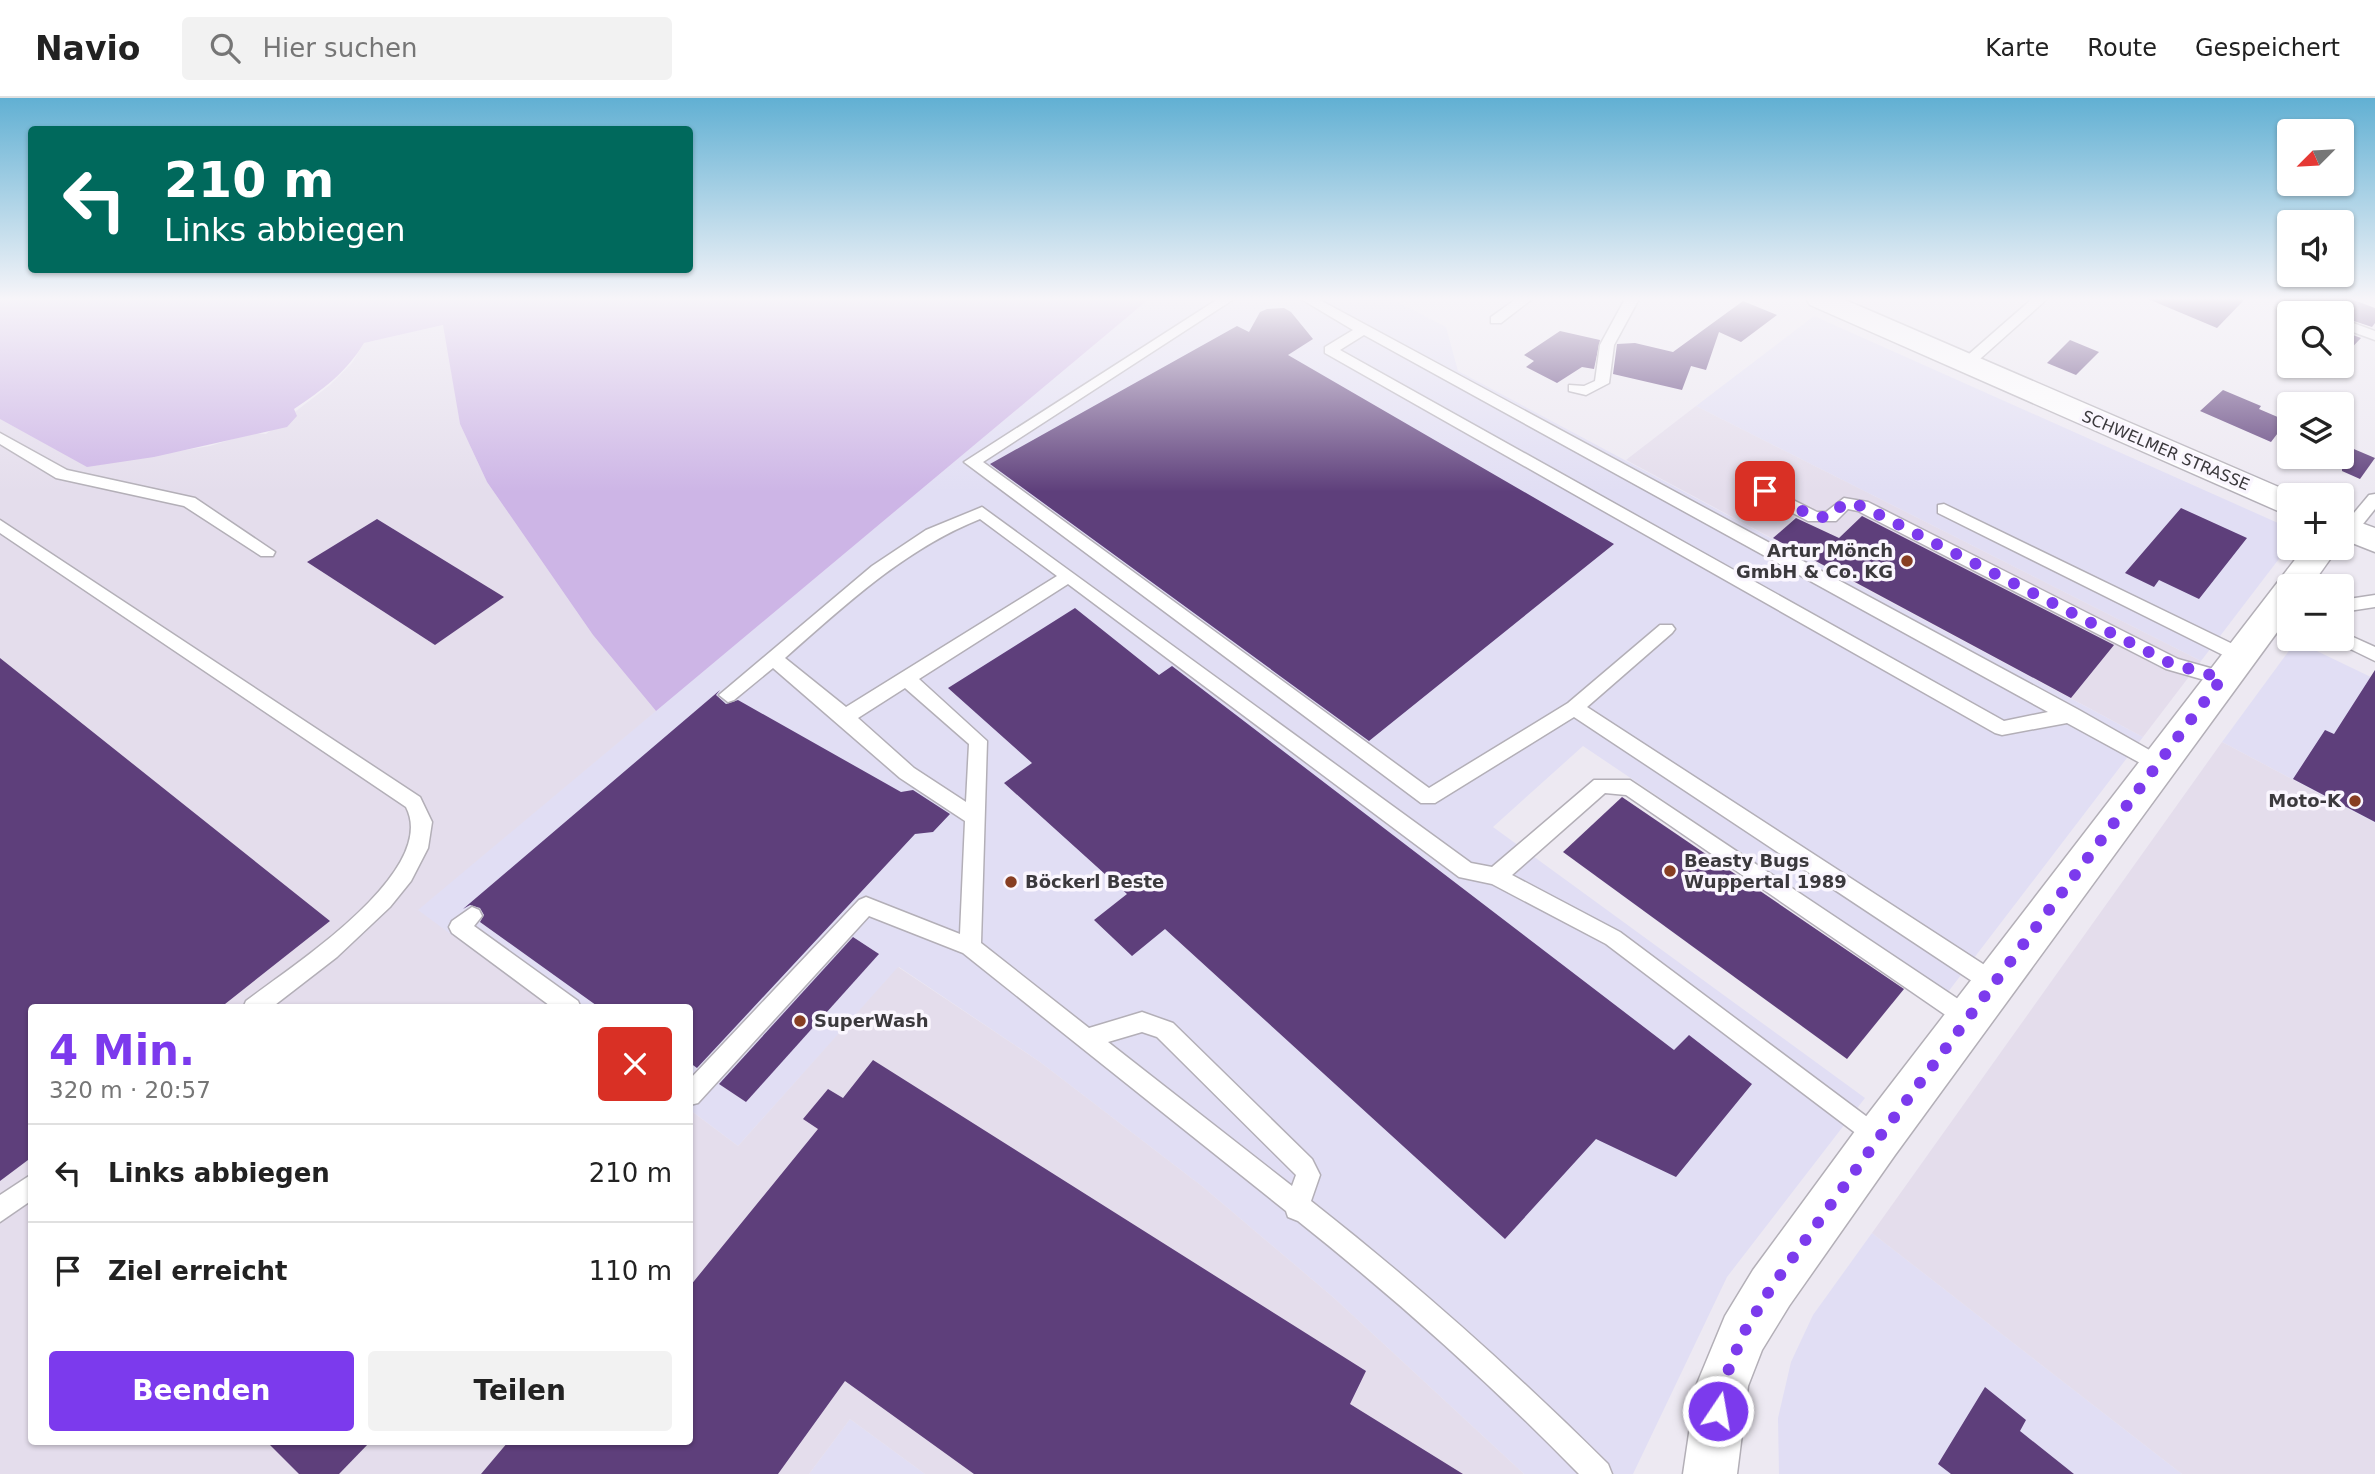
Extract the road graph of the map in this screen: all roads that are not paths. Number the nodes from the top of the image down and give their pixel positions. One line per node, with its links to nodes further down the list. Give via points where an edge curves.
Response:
1 (1127, 363): 30 (lane, via 972,462 1428,798)
2 (1354, 363): 31 (lane, via 2002,729)
3 (1427, 363): 31 (lane)
4 (1605, 363): 6 (lane, via 1602,383 1586,390)
5 (1966, 363): 9 (street, SCHWELMER STRASSE)
6 (1573, 388)
7 (0, 438): 14 (lane, via 62,474 189,502)
8 (1765, 491): 27 (lane, via 1814,517 1830,517 1844,503 1862,506 2172,664)
9 (2277, 499)
10 (2375, 499): 13 (lane)
11 (1944, 509): 27 (lane)
12 (0, 525): 39 (lane, via 413,802 422,821 413,863 373,913)
13 (2354, 527)
14 (267, 552)
15 (2324, 560): 16 (street)
16 (2311, 574)
17 (1069, 576): 26 (lane, via 982,512 933,533 881,569 827,609); 28 (lane); 35 (lane, via 1466,870)
18 (2375, 601): 19 (lane)
19 (2354, 604)
20 (2277, 612): 27 (street)
21 (1666, 629): 30 (lane)
22 (2354, 640): 23 (lane)
23 (2375, 641)
24 (2354, 644): 25 (lane)
25 (2375, 655)
26 (775, 659): 29 (lane); 32 (lane)
27 (2230, 667): 33 (street)
28 (907, 679): 32 (lane); 34 (lane, via 978,741)
29 (728, 695)
30 (1574, 708): 38 (lane)
31 (2072, 715): 33 (lane)
32 (845, 717): 34 (lane, via 907,773)
33 (2160, 765): 38 (street)
34 (974, 817): 37 (lane)
35 (1496, 876): 41 (lane, via 1601,785 1630,788); 44 (lane, via 1613,939)
36 (472, 916): 40 (lane, via 459,927)
37 (970, 947): 42 (lane); 43 (lane, via 866,906)
38 (1995, 985): 41 (street)
39 (259, 1004)
40 (565, 1004)
41 (1968, 1018): 44 (street)
42 (1085, 1039): 46 (lane); 46 (lane, via 1142,1022 1165,1030 1304,1167 1308,1175)
43 (693, 1092)
44 (1878, 1139): 49 (street, via 1743,1334 1722,1386)
45 (28, 1188): 47 (lane)
46 (1297, 1209): 48 (lane, via 1396,1284 1506,1381)
47 (0, 1210)
48 (1598, 1474)
49 (1710, 1474)

